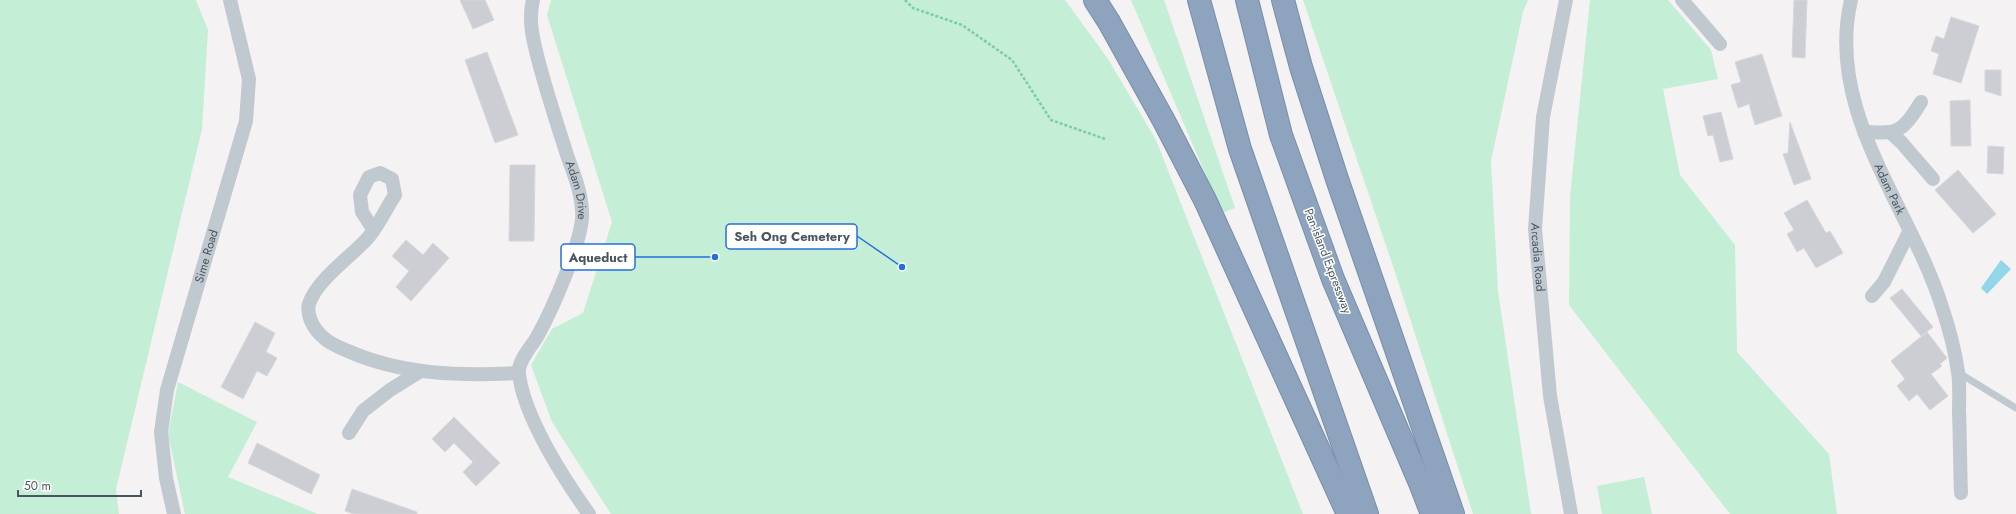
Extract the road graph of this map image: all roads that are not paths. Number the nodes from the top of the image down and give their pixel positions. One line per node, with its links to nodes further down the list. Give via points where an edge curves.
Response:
1 (230, 0): 24 (street, Sime Road, via 249,79 246,122 168,390 161,432 166,478)
2 (533, 0): 20 (street, Adam Drive, via 530,12 534,41 582,210 581,229 566,272)
3 (1095, 0): 26 (highway, via 1110,22 1164,121 1204,200)
4 (1199, 0): 27 (highway, via 1240,149)
5 (1247, 0): 28 (highway, Pan-Island Expressway, via 1281,135 1333,279)
6 (1283, 0): 29 (highway, via 1301,67 1337,179)
7 (1566, 0): 30 (street, Arcadia Road, via 1543,117 1535,229 1550,396)
8 (1682, 0): 10 (street)
9 (1851, 0): 12 (street, Adam Park, via 1847,18 1849,78)
10 (1720, 44)
11 (1921, 102): 13 (street, via 1898,130)
12 (1864, 132): 13 (street); 16 (street, Adam Park)
13 (1890, 132): 14 (street)
14 (1932, 179)
15 (373, 229): 18 (street, via 366,240 333,271 317,291 308,305 310,320 318,334 329,343 368,360)
16 (1909, 232): 17 (street, via 1884,282); 19 (street, Adam Park, via 1926,263 1942,307)
17 (1872, 296)
18 (419, 372): 20 (street, via 480,375); 22 (street, via 363,411)
19 (1959, 372): 21 (lane); 23 (street, Adam Park)
20 (518, 373): 25 (street, via 527,404 546,446)
21 (2016, 408)
22 (349, 433)
23 (1960, 493)
24 (174, 514)
25 (589, 514)
26 (1348, 514)
27 (1367, 514)
28 (1432, 514)
29 (1453, 514)
30 (1572, 514)

